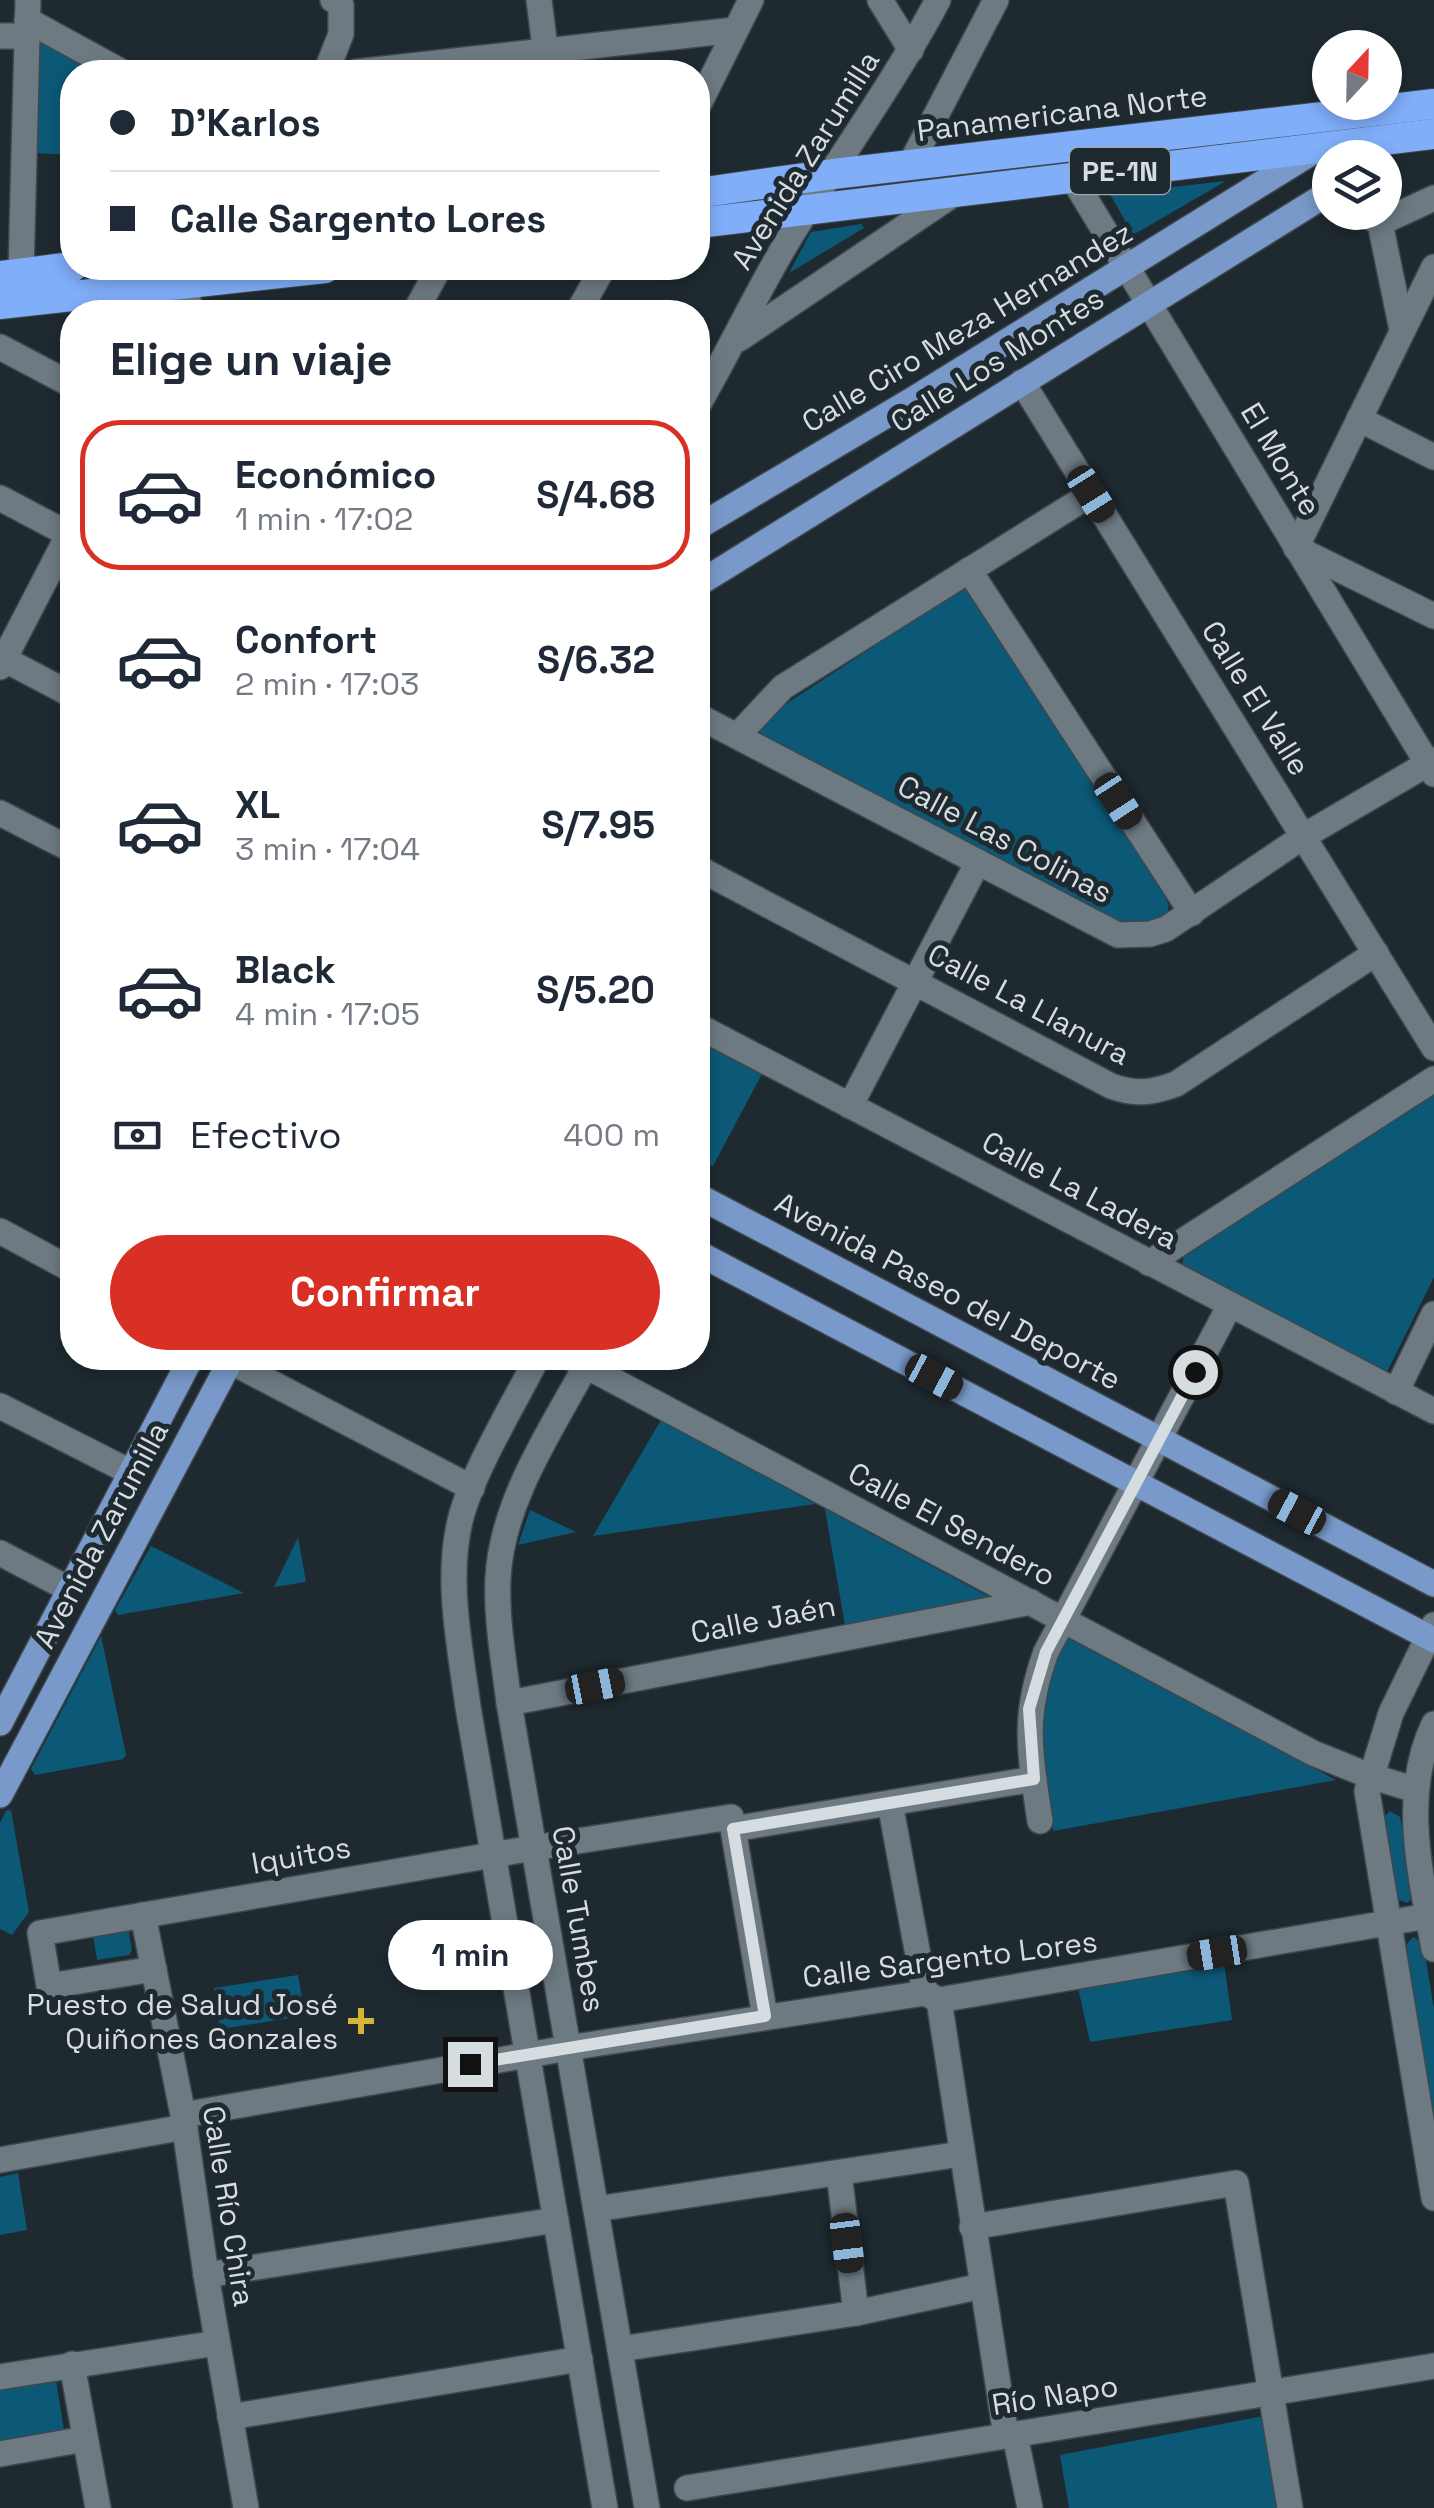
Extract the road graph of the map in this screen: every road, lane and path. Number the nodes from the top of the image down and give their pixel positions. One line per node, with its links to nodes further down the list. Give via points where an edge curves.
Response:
1 (539, 0): 13 (street)
2 (750, 0): 8 (street)
3 (880, 0): 10 (street)
4 (938, 0): 10 (street, Avenida Zarumilla)
5 (996, 0): 22 (street)
6 (337, 2): 12 (street, via 341,34)
7 (27, 19): 9 (street); 11 (street); 36 (street)
8 (736, 30): 14 (street); 15 (street)
9 (0, 36)
10 (911, 50): 23 (street, Avenida Zarumilla)
11 (100, 60)
12 (331, 60)
13 (547, 60)
14 (559, 60)
15 (710, 82)
16 (1434, 104): 22 (highway, Panamericana Norte / PE-1N)
17 (1427, 135): 18 (highway, PE-1N); 20 (main road)
18 (1385, 140)
19 (1312, 149): 24 (highway, PE-1N)
20 (1402, 149)
21 (1312, 152): 35 (main road, Calle Ciro Meza Hernandez)
22 (909, 166): 23 (highway, Panamericana Norte / PE-1N)
23 (833, 174): 25 (highway, Panamericana Norte / PE-1N); 30 (street, Avenida Zarumilla)
24 (1072, 177): 26 (highway, PE-1N); 35 (street, El Monte)
25 (710, 191)
26 (958, 191): 30 (highway, PE-1N); 43 (street)
27 (1434, 198): 29 (street)
28 (1312, 203): 41 (main road, Calle Los Montes)
29 (1402, 208)
30 (807, 209): 31 (highway, PE-1N); 43 (street, Avenida Zarumilla)
31 (710, 221)
32 (1373, 230): 42 (street)
33 (1434, 267): 42 (street)
34 (60, 268): 36 (highway)
35 (1125, 269): 41 (street, El Monte); 52 (main road, Calle Ciro Meza Hernandez)
36 (11, 274)
37 (281, 280): 38 (highway)
38 (206, 300)
39 (0, 304): 40 (highway)
40 (60, 304)
41 (1149, 304): 46 (main road, Calle Los Montes); 54 (street, El Monte)
42 (1402, 330): 48 (street)
43 (734, 342): 47 (street, Avenida Zarumilla)
44 (0, 347): 45 (street)
45 (60, 379)
46 (1022, 382): 50 (street, Calle El Valle); 57 (main road, Calle Los Montes)
47 (710, 385)
48 (1359, 419): 49 (street); 54 (street)
49 (1434, 456)
50 (1091, 494): 56 (street); 65 (street, Calle El Valle)
51 (0, 498): 53 (street)
52 (710, 520)
53 (60, 527)
54 (1296, 548): 58 (street); 63 (street, El Monte)
55 (60, 555): 59 (street)
56 (969, 570): 62 (street, via 784,687); 69 (street)
57 (710, 577)
58 (1434, 616)
59 (1, 661): 60 (street)
60 (60, 689)
61 (710, 722): 62 (street, Calle Las Colinas)
62 (737, 736): 67 (street, Calle Las Colinas)
63 (1432, 766): 65 (street, Calle Las Colinas)
64 (0, 813): 66 (street)
65 (1304, 836): 69 (street, Calle Las Colinas); 70 (street, Calle El Valle)
66 (60, 844)
67 (978, 862): 69 (street, Calle Las Colinas, via 1118,935 1150,934); 71 (street)
68 (710, 874): 71 (street, Calle La Llanura)
69 (1192, 913)
70 (1376, 953): 71 (street, Calle La Llanura, via 1176,1084 1151,1093 1111,1086); 73 (street, Calle El Valle)
71 (915, 981): 75 (street)
72 (710, 1032): 75 (street, Calle La Ladera)
73 (1434, 1048)
74 (1434, 1078): 79 (street)
75 (850, 1106): 79 (street, Calle La Ladera)
76 (710, 1202): 92 (main road, Avenida Paseo del Deporte)
77 (0, 1232): 80 (street)
78 (710, 1259): 94 (main road)
79 (1149, 1263): 81 (street, Calle La Ladera)
80 (60, 1264)
81 (1230, 1305): 89 (street, Calle La Ladera); 92 (street)
82 (1434, 1314): 89 (street)
83 (185, 1370): 93 (main road, Avenida Zarumilla)
84 (222, 1370): 108 (main road, Avenida Zarumilla)
85 (249, 1370): 95 (street)
86 (531, 1370): 95 (street)
87 (577, 1370): 102 (street, Calle Tumbes, via 508,1521 498,1581)
88 (601, 1370): 99 (street, Calle El Sendero)
89 (1396, 1392): 91 (street, Calle La Ladera)
90 (0, 1406): 93 (street)
91 (1434, 1411)
92 (1159, 1439): 94 (street); 97 (main road, Avenida Paseo del Deporte)
93 (132, 1473): 98 (main road, Avenida Zarumilla)
94 (1136, 1483): 100 (street); 101 (main road)
95 (472, 1488): 113 (street, via 456,1550 456,1615)
96 (0, 1553): 98 (street)
97 (1434, 1584)
98 (70, 1589): 103 (main road, Avenida Zarumilla)
99 (1031, 1602): 100 (street, Calle El Sendero); 102 (street, Calle Jaén)
100 (1064, 1620): 105 (street, Calle El Sendero, via 1313,1753); 106 (street, via 1046,1652 1029,1709)
101 (1432, 1634): 105 (street, via 1391,1713)
102 (509, 1702): 112 (street, Calle Tumbes)
103 (0, 1722)
104 (1434, 1724): 107 (street)
105 (1370, 1776): 107 (street, Calle El Sendero); 116 (street, via 1370,1825)
106 (1034, 1779): 109 (street, Iquitos); 110 (street)
107 (1416, 1790): 115 (street)
108 (0, 1795)
109 (890, 1803): 111 (street, Iquitos); 119 (street)
110 (1040, 1821)
111 (732, 1823): 112 (street, Iquitos); 120 (street)
112 (534, 1848): 113 (street, Iquitos); 121 (street, Calle Tumbes)
113 (495, 1854): 114 (street, Iquitos); 122 (street)
114 (143, 1916): 118 (street, Calle Río Chira); 118 (street, Iquitos, via 40,1933 49,1986)
115 (1428, 1916): 116 (street, Calle Sargento Lores); 117 (street)
116 (1388, 1924): 119 (street, Calle Sargento Lores); 127 (street)
117 (1434, 1949)
118 (154, 1969): 123 (street, Calle Río Chira)
119 (932, 1996): 120 (street, Calle Sargento Lores); 124 (street)
120 (765, 2016): 121 (street, Calle Sargento Lores)
121 (568, 2048): 122 (street, Calle Sargento Lores); 128 (street, Calle Tumbes)
122 (529, 2054): 123 (street, Calle Sargento Lores); 129 (street)
123 (184, 2121): 125 (street, Calle Sargento Lores); 131 (street, Calle Río Chira)
124 (961, 2154): 126 (street); 130 (street)
125 (0, 2160)
126 (838, 2173): 128 (street); 133 (street)
127 (1434, 2198)
128 (596, 2210): 135 (street, Calle Tumbes)
129 (556, 2220): 131 (street); 136 (street)
130 (972, 2227): 132 (street); 140 (street, via 1236,2183)
131 (206, 2275): 134 (street, Calle Río Chira)
132 (982, 2286): 133 (street); 142 (street)
133 (856, 2313): 135 (street)
134 (217, 2343): 137 (street); 141 (street, Calle Río Chira)
135 (620, 2349): 149 (street, Calle Tumbes)
136 (580, 2359): 141 (street); 148 (street)
137 (72, 2364): 139 (street); 143 (street)
138 (1434, 2366): 140 (street, Río Napo)
139 (0, 2376)
140 (1271, 2392): 142 (street, Río Napo); 151 (street)
141 (230, 2417): 147 (street, Calle Río Chira)
142 (1011, 2435): 145 (street, Río Napo); 150 (street)
143 (85, 2439): 144 (street); 146 (street)
144 (0, 2454)
145 (687, 2488)
146 (98, 2508)
147 (246, 2508)
148 (605, 2508)
149 (647, 2508)
150 (1030, 2508)
151 (1290, 2508)

